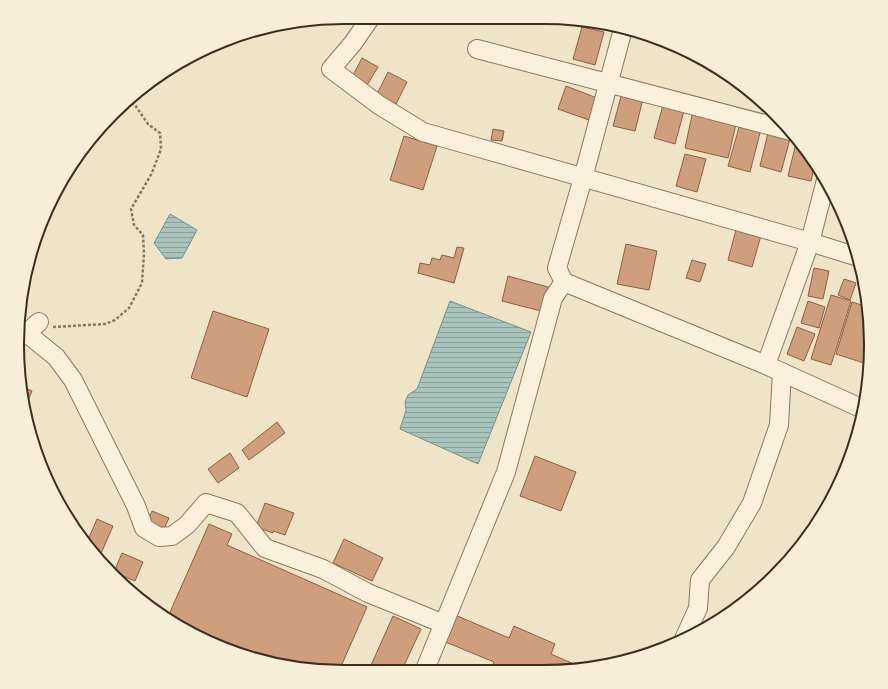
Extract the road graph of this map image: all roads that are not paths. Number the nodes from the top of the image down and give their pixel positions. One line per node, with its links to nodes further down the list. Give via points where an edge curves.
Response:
1 (366, 24): 6 (street, via 331,69 379,105 423,132)
2 (622, 34): 4 (street)
3 (477, 49): 4 (street)
4 (609, 82): 5 (street); 6 (street)
5 (779, 128)
6 (583, 178): 8 (street); 10 (street, via 557,268)
7 (824, 189): 8 (street)
8 (810, 242): 9 (street); 12 (street)
9 (851, 255)
10 (564, 282): 12 (street); 14 (street, via 554,298 506,472)
11 (39, 322): 14 (street, via 29,331 30,336 56,357 73,380 136,506 144,528 159,537 172,536 187,525 206,503 237,513 265,548 323,570 368,593)
12 (774, 369): 13 (street); 15 (street, via 779,425 752,503 726,547 700,580 698,608)
13 (858, 407)
14 (444, 624): 16 (street)
15 (688, 631)
16 (427, 665)

